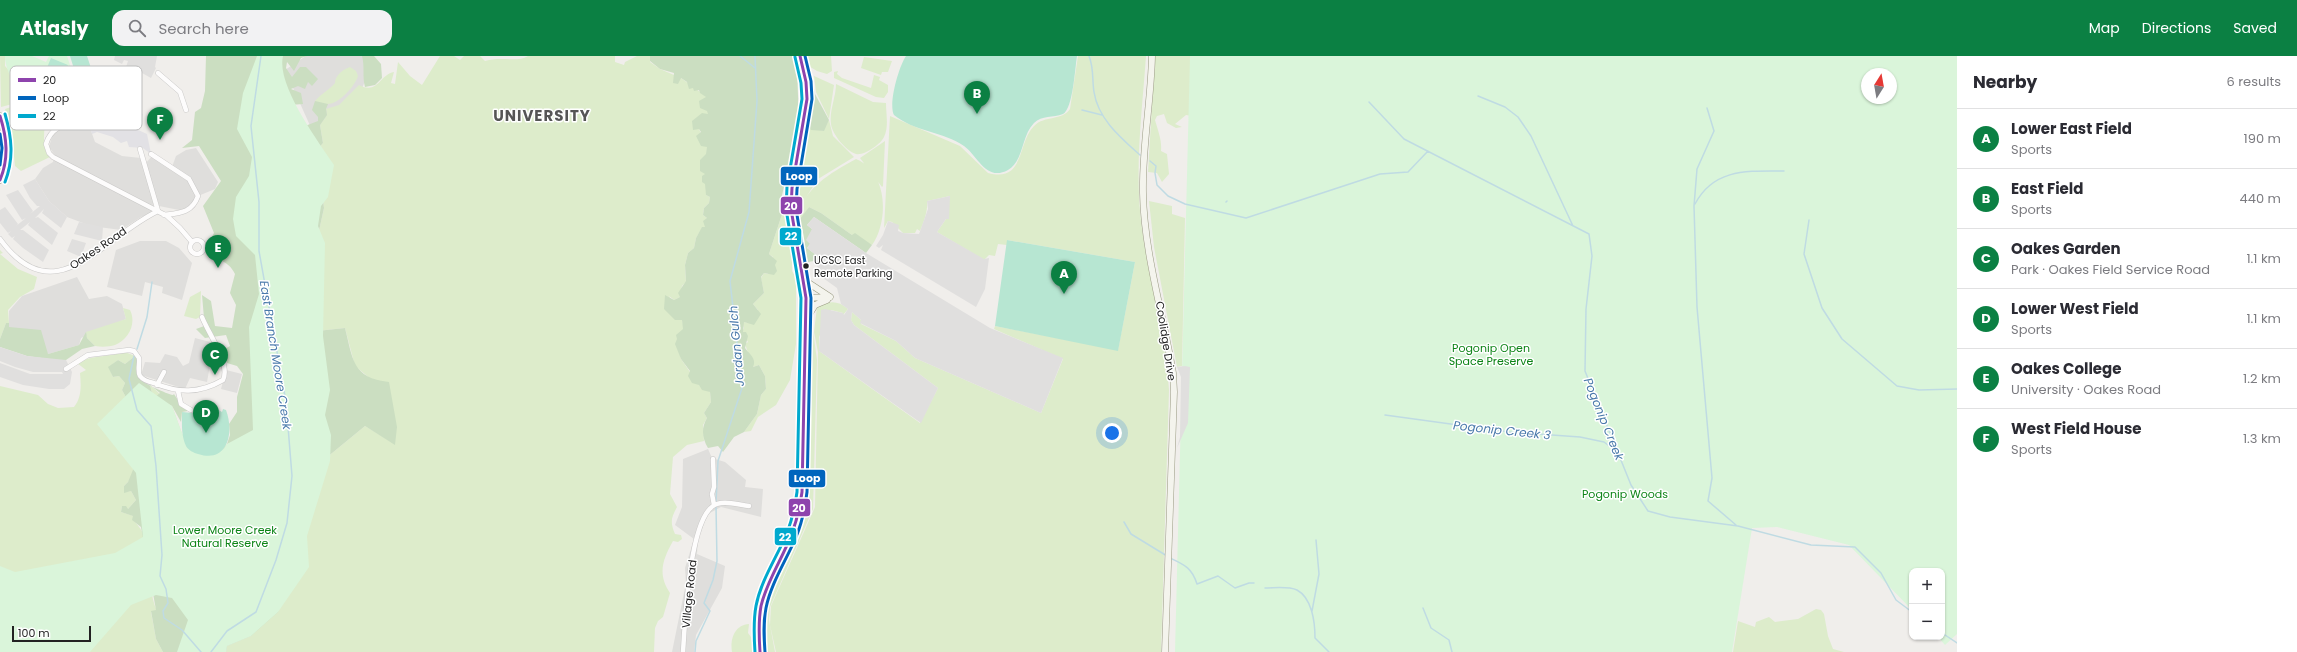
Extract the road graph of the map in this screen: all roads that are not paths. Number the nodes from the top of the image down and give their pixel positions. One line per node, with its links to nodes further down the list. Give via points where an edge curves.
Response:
1 (800, 56): 14 (main road, via 808,99 792,188 791,208)
2 (1152, 56): 29 (main road, Coolidge Drive, via 1143,201 1172,366 1174,392)
3 (158, 72): 4 (street, via 180,92)
4 (186, 110)
5 (0, 116): 9 (main road, via 5,128 8,150)
6 (55, 130): 10 (street, via 46,144 53,157)
7 (140, 149): 10 (street)
8 (151, 154): 11 (street, via 189,179 198,196 195,205 186,212)
9 (0, 180)
10 (158, 211): 11 (street); 12 (street, Oakes Road, via 137,221 74,267 60,271 48,272 30,268 14,258)
11 (164, 215): 13 (street)
12 (0, 239)
13 (192, 242)
14 (804, 280): 15 (main road); 16 (main road)
15 (806, 298): 16 (main road); 18 (main road)
16 (828, 299): 18 (main road, via 815,305)
17 (202, 317): 22 (street, via 218,348 224,377 223,380 208,387)
18 (806, 318): 28 (main road, via 802,501 792,537 763,595 758,627)
19 (66, 369): 21 (street, via 88,355 129,350 134,351 139,358 139,375)
20 (164, 372): 21 (street)
21 (157, 385): 22 (street)
22 (178, 391): 23 (street, via 182,404)
23 (192, 410)
24 (713, 459): 25 (street)
25 (714, 505): 26 (street, via 730,502); 27 (street, Village Road, via 708,510 697,536 689,569)
26 (749, 506)
27 (683, 652)
28 (760, 652)
29 (1165, 652)

